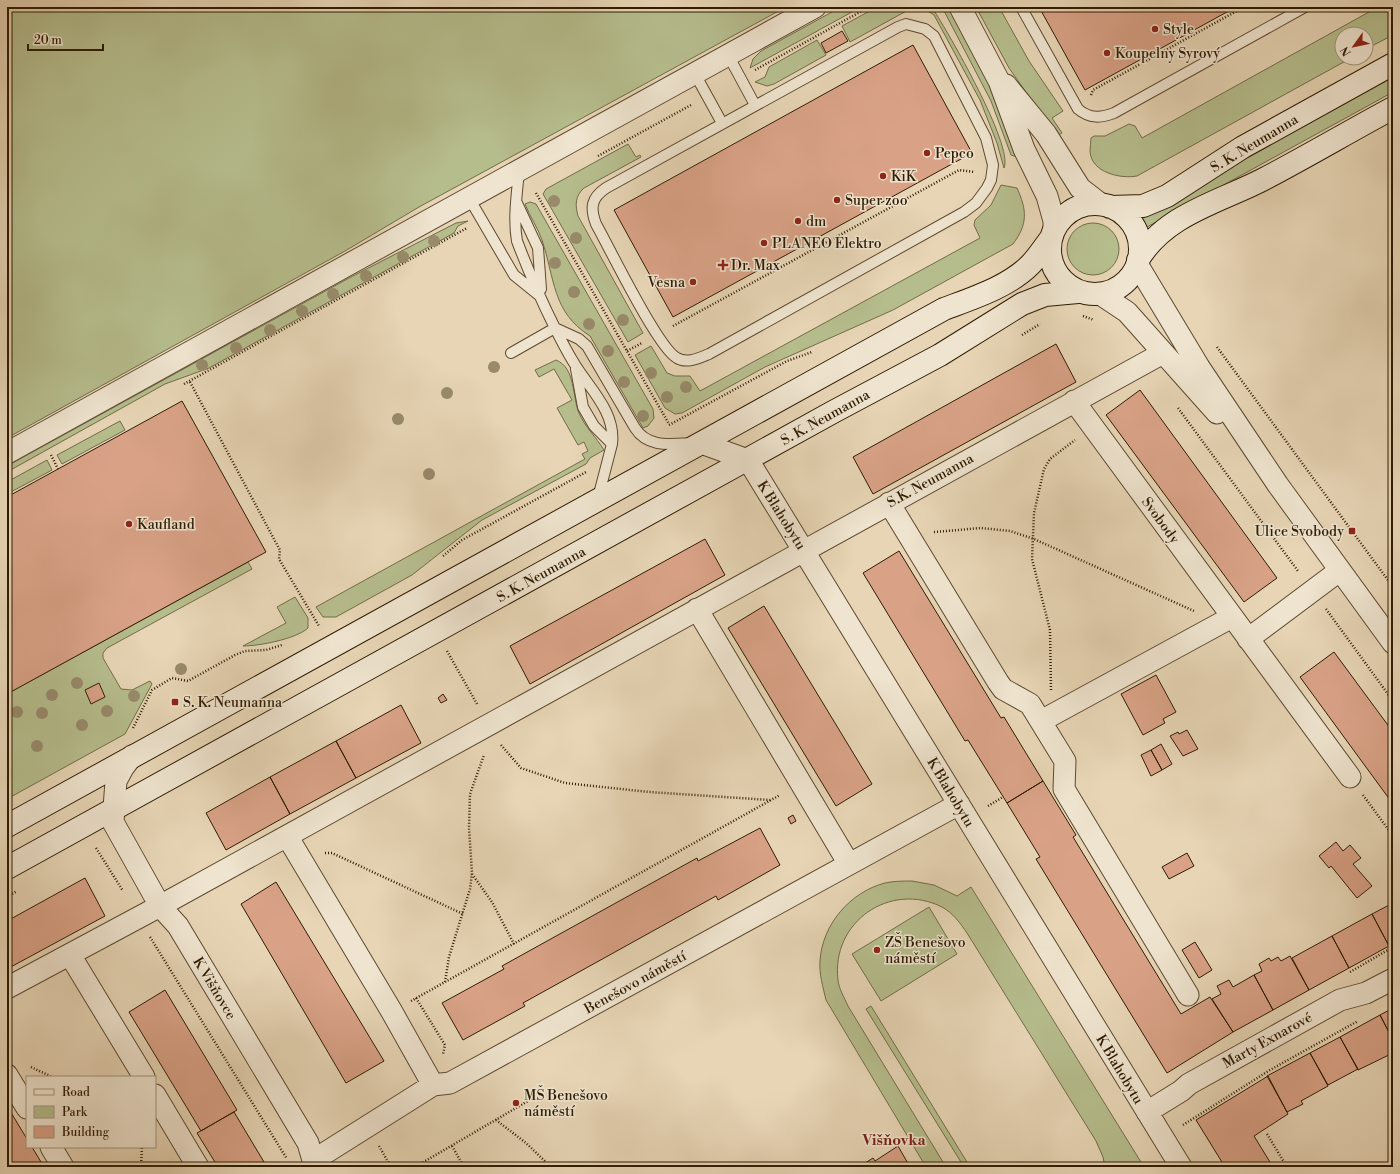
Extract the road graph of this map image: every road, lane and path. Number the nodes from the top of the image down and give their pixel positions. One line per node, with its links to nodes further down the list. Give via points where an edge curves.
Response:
1 (815, 7): 6 (street)
2 (960, 7): 7 (street)
3 (1020, 7): 12 (lane, via 1072,100)
4 (1244, 7): 12 (path, via 1093,90)
5 (1305, 7): 12 (lane, via 1114,112 1099,117)
6 (728, 55): 9 (street); 10 (lane)
7 (989, 60): 19 (street, via 1046,134 1080,188); 20 (street, via 1024,149 1047,196 1054,221)
8 (1393, 64): 19 (street, S. K. Neumanna, via 1243,147 1167,196 1143,206)
9 (695, 74): 13 (lane); 14 (street)
10 (756, 105): 13 (lane); 15 (lane, via 898,27 906,24 915,25 934,36 986,138 993,166)
11 (1393, 108): 21 (street, via 1263,180 1178,220 1150,243)
12 (1084, 114)
13 (722, 123): 28 (lane, via 606,188 593,201 592,209 596,224)
14 (520, 171): 17 (street); 18 (lane)
15 (992, 176): 28 (path, via 959,170); 28 (lane, via 982,195 964,212 709,354 692,360 678,359 669,353)
16 (534, 191): 30 (path)
17 (469, 198): 24 (lane, via 514,275); 41 (street)
18 (516, 201): 24 (lane, via 538,248); 24 (lane, via 517,241)
19 (1106, 206): 20 (street, via 1090,204 1077,207 1061,219); 21 (street, via 1123,213 1136,229 1140,249)
20 (1052, 234): 22 (street, via 1051,260 1056,273); 39 (street, via 1029,265 1009,280 979,296 944,309)
21 (1138, 262): 23 (street, via 1127,282 1114,290); 45 (street, via 1195,360)
22 (1078, 292): 23 (street); 43 (street, S. K. Neumanna, via 1045,295 1022,304 940,355)
23 (1100, 294): 31 (street, via 1127,312)
24 (541, 297): 27 (lane)
25 (1077, 315): 26 (path)
26 (1099, 322)
27 (555, 328): 32 (lane); 33 (lane); 39 (lane, via 579,339 587,346 644,439 660,444)
28 (657, 335): 30 (path)
29 (1215, 346): 52 (path)
30 (627, 351): 37 (path)
31 (1163, 352): 35 (street, S.K. Neumanna); 45 (street)
32 (512, 353)
33 (574, 363): 40 (lane, via 609,417 613,434); 40 (lane, via 583,407 594,426)
34 (190, 382): 56 (path, via 280,550 279,558)
35 (1074, 401): 38 (street, Svobody); 47 (street, S.K. Neumanna)
36 (1178, 407): 53 (path)
37 (669, 424)
38 (1093, 427): 49 (path, via 1050,459 1044,469 1034,513); 55 (street, Svobody)
39 (701, 443): 43 (street); 46 (street)
40 (612, 444): 46 (lane)
41 (7, 453)
42 (50, 454): 44 (path)
43 (748, 460): 50 (street, K Blahobytu); 70 (street, S. K. Neumanna)
44 (58, 469)
45 (1278, 485): 51 (street)
46 (597, 500): 65 (street)
47 (889, 503): 48 (street); 50 (street, S.K. Neumanna)
48 (908, 535): 49 (path, via 981,528 1010,530); 62 (street, via 1003,689 1030,704)
49 (1034, 539): 55 (path); 62 (path, via 1032,558 1050,630 1051,695)
50 (804, 550): 54 (street, S.K. Neumanna); 69 (street, K Blahobytu)
51 (1339, 570): 53 (street); 58 (street)
52 (1393, 587)
53 (1312, 591): 57 (street); 61 (path)
54 (697, 609): 63 (street, S.K. Neumanna); 67 (street)
55 (1226, 620): 57 (street, Svobody); 62 (street)
56 (321, 630)
57 (1248, 639): 66 (street, Svobody)
58 (1393, 643)
59 (285, 644): 64 (path, via 235,655 188,681 172,678 152,690)
60 (448, 653): 63 (path)
61 (1393, 701)
62 (1041, 721): 86 (street, via 1065,760 1064,789)
63 (488, 725): 68 (path, via 521,768 565,783 649,792); 73 (street, S.K. Neumanna); 77 (path, via 488,742 470,794)
64 (132, 732)
65 (132, 756): 70 (street, K Višňovce, via 116,781); 71 (street)
66 (1350, 777): 72 (path)
67 (801, 783): 68 (path); 75 (street)
68 (771, 800): 81 (path)
69 (959, 804): 75 (street, Benešovo náměstí); 95 (street, K Blahobytu)
70 (113, 810): 76 (street, S. K. Neumanna); 78 (street, K Višňovce, via 115,827)
71 (7, 826)
72 (1393, 836)
73 (291, 844): 78 (street, S.K. Neumanna); 79 (path, via 332,853); 87 (street)
74 (96, 848): 80 (path)
75 (849, 864): 91 (street, Benešovo náměstí, via 450,1083)
76 (7, 868)
77 (472, 873): 79 (path); 81 (path, via 492,902)
78 (160, 906): 80 (street, S.K. Neumanna); 103 (street, K Višňovce, via 178,926 308,1143)
79 (463, 914): 84 (path, via 449,957)
80 (139, 918): 82 (street, S.K. Neumanna); 102 (path)
81 (514, 944): 84 (path)
82 (70, 955): 85 (street, S.K. Neumanna); 90 (street)
83 (1393, 978): 95 (street, Marty Exnarové, via 1366,993 1340,1000 1189,1084)
84 (445, 982): 87 (path)
85 (7, 988)
86 (1188, 995)
87 (392, 1012): 91 (street)
88 (1360, 1020): 97 (path, via 1270,1070)
89 (7, 1076): 94 (street)
90 (143, 1076)
91 (433, 1085): 103 (street, Benešovo náměstí)
92 (156, 1097): 106 (street)
93 (528, 1101): 96 (path)
94 (26, 1106)
95 (1147, 1112): 110 (street, K Blahobytu)
96 (496, 1120): 99 (path); 109 (path, via 526,1143)
97 (1176, 1130)
98 (1267, 1134): 111 (path)
99 (452, 1146): 107 (path); 108 (path)
100 (52, 1148): 104 (street)
101 (142, 1148): 105 (path)
102 (287, 1160)
103 (314, 1164)
104 (63, 1167)
105 (141, 1167)
106 (198, 1167)
107 (415, 1167)
108 (464, 1167)
109 (551, 1167)
110 (1181, 1167)
111 (1287, 1167)

